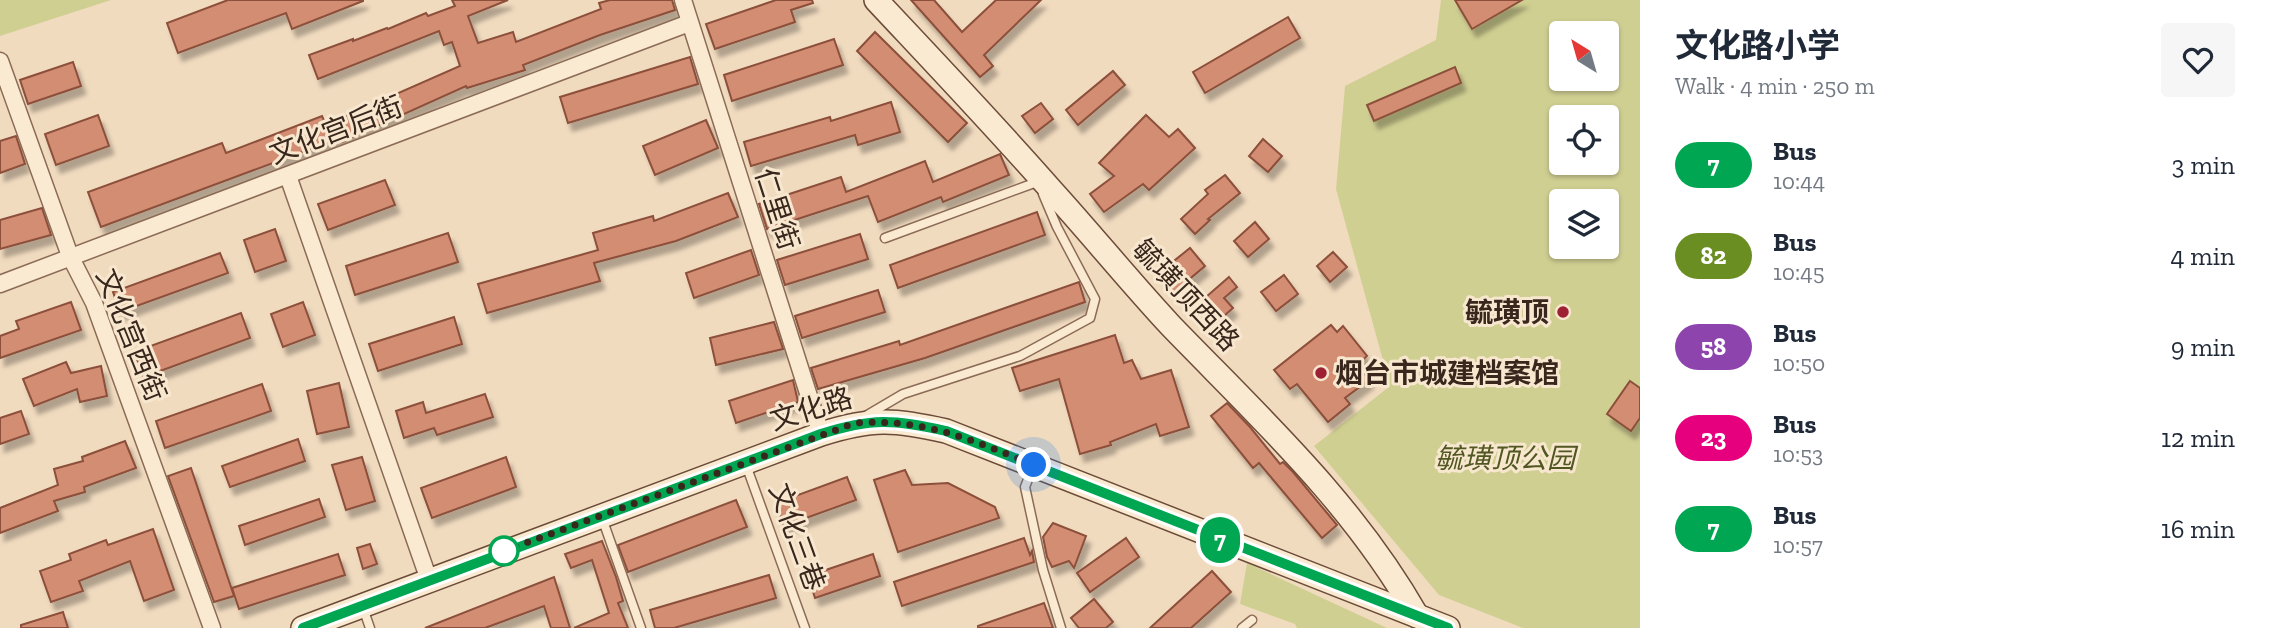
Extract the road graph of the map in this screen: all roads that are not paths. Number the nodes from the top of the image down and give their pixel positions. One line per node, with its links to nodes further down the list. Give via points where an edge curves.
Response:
1 (683, 0): 3 (street, 仁里街)
2 (876, 0): 5 (main road, 毓璜顶西路)
3 (690, 23): 6 (street, 文化宫后街); 12 (street, 仁里街)
4 (0, 61): 9 (street, 文化宫西街)
5 (1017, 152): 7 (lane); 18 (main road, 毓璜顶西路, via 1170,324 1304,461 1367,539)
6 (288, 176): 9 (street, 文化宫后街); 16 (street)
7 (1037, 182): 8 (lane); 11 (lane, via 1096,299 1090,318 1020,356 903,394)
8 (886, 239)
9 (70, 256): 10 (street, 文化宫后街); 20 (street, 文化宫西街, via 94,303)
10 (0, 284)
11 (855, 423): 12 (main road, 文化路); 14 (main road, 文化路, via 925,426)
12 (821, 434): 13 (main road, 文化路)
13 (745, 462): 15 (main road, 文化路); 24 (lane, 文化三巷)
14 (1034, 465): 18 (main road, 文化路); 25 (lane, via 1025,487)
15 (601, 515): 16 (main road, 文化路); 23 (lane)
16 (429, 580): 17 (main road, 文化路)
17 (361, 605): 21 (main road, 文化路); 22 (lane)
18 (1417, 616): 27 (main road)
19 (1251, 620): 26 (lane)
20 (212, 628)
21 (303, 628)
22 (370, 628)
23 (641, 628)
24 (805, 628)
25 (1060, 628)
26 (1242, 628)
27 (1448, 628)

